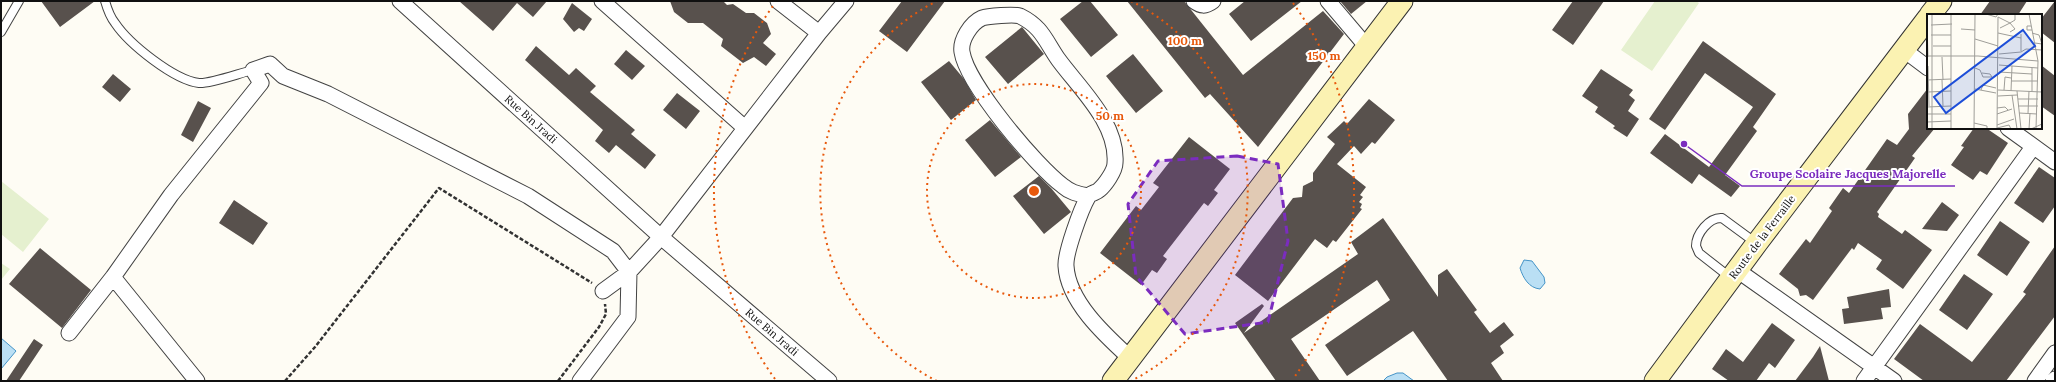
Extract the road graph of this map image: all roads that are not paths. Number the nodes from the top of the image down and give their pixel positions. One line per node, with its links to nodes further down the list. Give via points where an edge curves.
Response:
1 (19, 1): 14 (lane)
2 (104, 1): 19 (lane, via 114,23 135,46 184,79 200,83)
3 (400, 1): 25 (street, Rue Bin Jradi)
4 (602, 1): 20 (street)
5 (778, 1): 15 (street)
6 (846, 1): 15 (street)
7 (1194, 1): 8 (street, via 1201,6)
8 (1213, 1)
9 (1328, 1): 16 (street)
10 (1402, 1): 16 (street)
11 (1941, 1): 12 (street)
12 (1931, 14)
13 (1927, 19): 17 (street, Route de la Ferraille)
14 (1, 32)
15 (819, 33): 20 (street)
16 (1367, 46): 33 (street)
17 (1904, 50): 18 (street); 26 (street, Route de la Ferraille)
18 (1927, 67)
19 (253, 70): 27 (street, via 270,64 282,76 328,94 528,196 613,251); 29 (street, via 261,83 171,196)
20 (745, 128): 25 (street)
21 (2009, 129): 22 (street)
22 (2033, 147): 23 (street); 34 (street)
23 (2055, 162)
24 (1088, 196): 24 (street, via 1100,189 1115,165 1114,148 1098,111 1058,59 1042,31 1018,15 982,18 970,27 961,51 976,87 1048,173 1063,187 1076,194); 33 (street, via 1069,246 1066,266 1070,283 1090,318)
25 (661, 237): 27 (street); 37 (street, Rue Bin Jradi)
26 (1757, 243): 28 (street, Route de la Ferraille); 28 (lane, via 1722,218 1710,221 1696,246 1699,253)
27 (629, 272): 30 (street); 36 (street, via 628,317)
28 (1734, 274): 34 (street); 39 (street, Route de la Ferraille)
29 (113, 276): 31 (street); 35 (street)
30 (603, 291)
31 (69, 333)
32 (2055, 353): 42 (street)
33 (1130, 358): 38 (street)
34 (1874, 367): 40 (street); 41 (street)
35 (197, 381)
36 (580, 381)
37 (829, 381)
38 (1113, 381)
39 (1655, 381)
40 (1864, 381)
41 (1894, 381)
42 (2035, 381)

